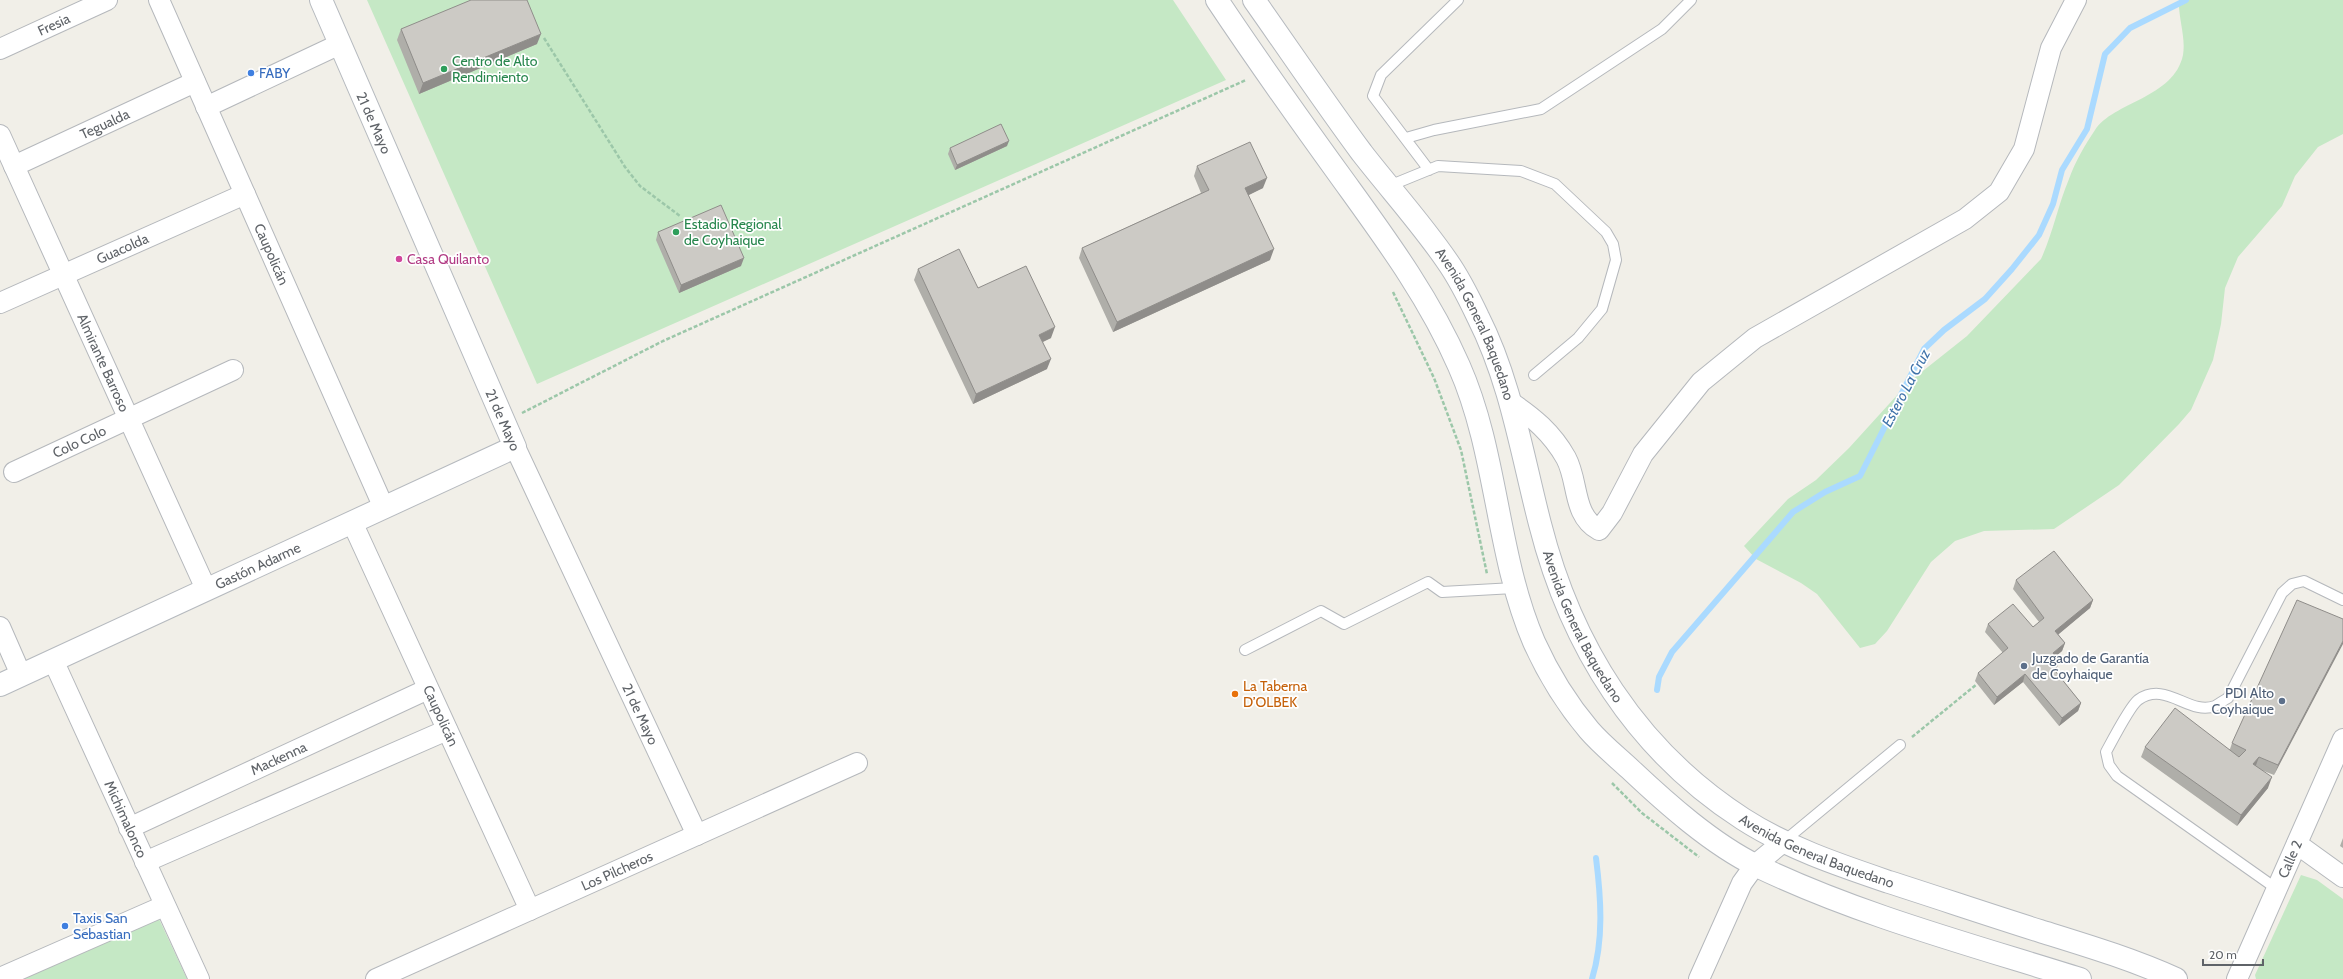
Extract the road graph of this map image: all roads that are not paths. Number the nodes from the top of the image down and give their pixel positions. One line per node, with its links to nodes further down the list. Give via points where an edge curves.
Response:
1 (107, 0): 10 (street, Fresia)
2 (159, 0): 11 (street, Caupolicán)
3 (321, 0): 9 (main road, 21 de Mayo)
4 (1217, 0): 29 (main road, Avenida General Baquedano, via 1264,71 1407,268 1439,323 1461,370 1475,412 1491,472)
5 (1254, 0): 17 (main road, Avenida General Baquedano)
6 (1458, 0): 14 (lane, via 1381,75 1375,86 1372,96)
7 (1691, 0): 14 (lane, via 1662,29 1541,109)
8 (2076, 0): 23 (street, via 2051,48 2024,149 1999,192 1965,219 1755,338 1701,382 1643,454 1612,513 1599,530 1590,525 1580,508 1567,459 1550,433)
9 (340, 44): 12 (street); 25 (main road, 21 de Mayo)
10 (0, 50)
11 (195, 82): 12 (street, Caupolicán); 15 (street, Tegualda)
12 (206, 108): 18 (street, Caupolicán)
13 (0, 135): 15 (street, Almirante Barroso)
14 (1406, 138): 16 (lane)
15 (14, 166): 19 (street, Almirante Barroso)
16 (1429, 170): 17 (lane); 22 (lane, via 1438,166 1521,171 1555,184 1606,232 1613,244 1616,260 1602,309 1578,338)
17 (1389, 186): 23 (main road, Avenida General Baquedano, via 1447,261 1464,289 1490,342)
18 (245, 194): 19 (street, Guacolda); 27 (street, Caupolicán)
19 (63, 274): 20 (street, Guacolda); 24 (street, Almirante Barroso)
20 (0, 302)
21 (233, 370): 24 (street, Colo Colo)
22 (1534, 376)
23 (1510, 402): 44 (main road, Avenida General Baquedano, via 1558,587 1576,629 1606,680 1632,721 1665,757 1697,786 1744,820)
24 (129, 419): 26 (street, Colo Colo); 30 (street, Almirante Barroso)
25 (515, 447): 27 (main road, Gastón Adarme); 43 (street, 21 de Mayo)
26 (14, 472)
27 (384, 508): 28 (main road, Gastón Adarme)
28 (352, 522): 30 (main road, Gastón Adarme); 37 (street, Caupolicán)
29 (1514, 588): 33 (lane, via 1442,592 1428,582 1344,624 1321,611); 47 (main road, Avenida General Baquedano, via 1534,642 1559,689 1590,731 1690,821)
30 (206, 589): 34 (main road, Gastón Adarme)
31 (2343, 600): 49 (lane, via 2304,581 2292,584 2282,593 2228,698 2214,706 2199,707 2163,694 2151,693 2137,700 2106,752 2109,765 2118,776)
32 (0, 627): 35 (street)
33 (1245, 650)
34 (52, 660): 35 (main road, Gastón Adarme); 42 (street, Michimalonco)
35 (21, 675): 36 (main road, Gastón Adarme)
36 (0, 685)
37 (428, 689): 38 (street, Caupolicán); 42 (street, Mackenna)
38 (447, 730): 46 (street); 51 (street, Caupolicán)
39 (2343, 739): 45 (street, Calle 2)
40 (1900, 746): 44 (lane)
41 (857, 763): 43 (street, Los Pilcheros)
42 (130, 828): 46 (street, Michimalonco)
43 (697, 835): 51 (street, Los Pilcheros)
44 (1783, 842): 47 (street); 57 (main road, Avenida General Baquedano, via 1829,862 2070,940)
45 (2296, 844): 48 (street); 49 (street, Calle 2)
46 (145, 862): 50 (street, Michimalonco)
47 (1755, 865): 55 (street, via 1742,883); 56 (main road, Avenida General Baquedano, via 1848,904)
48 (2343, 877)
49 (2277, 888): 58 (street, Calle 2)
50 (164, 906): 52 (street); 53 (street, Michimalonco)
51 (530, 910): 54 (street, Los Pilcheros)
52 (0, 978)
53 (198, 979)
54 (376, 979)
55 (1700, 979)
56 (2080, 979)
57 (2176, 979)
58 (2237, 979)

